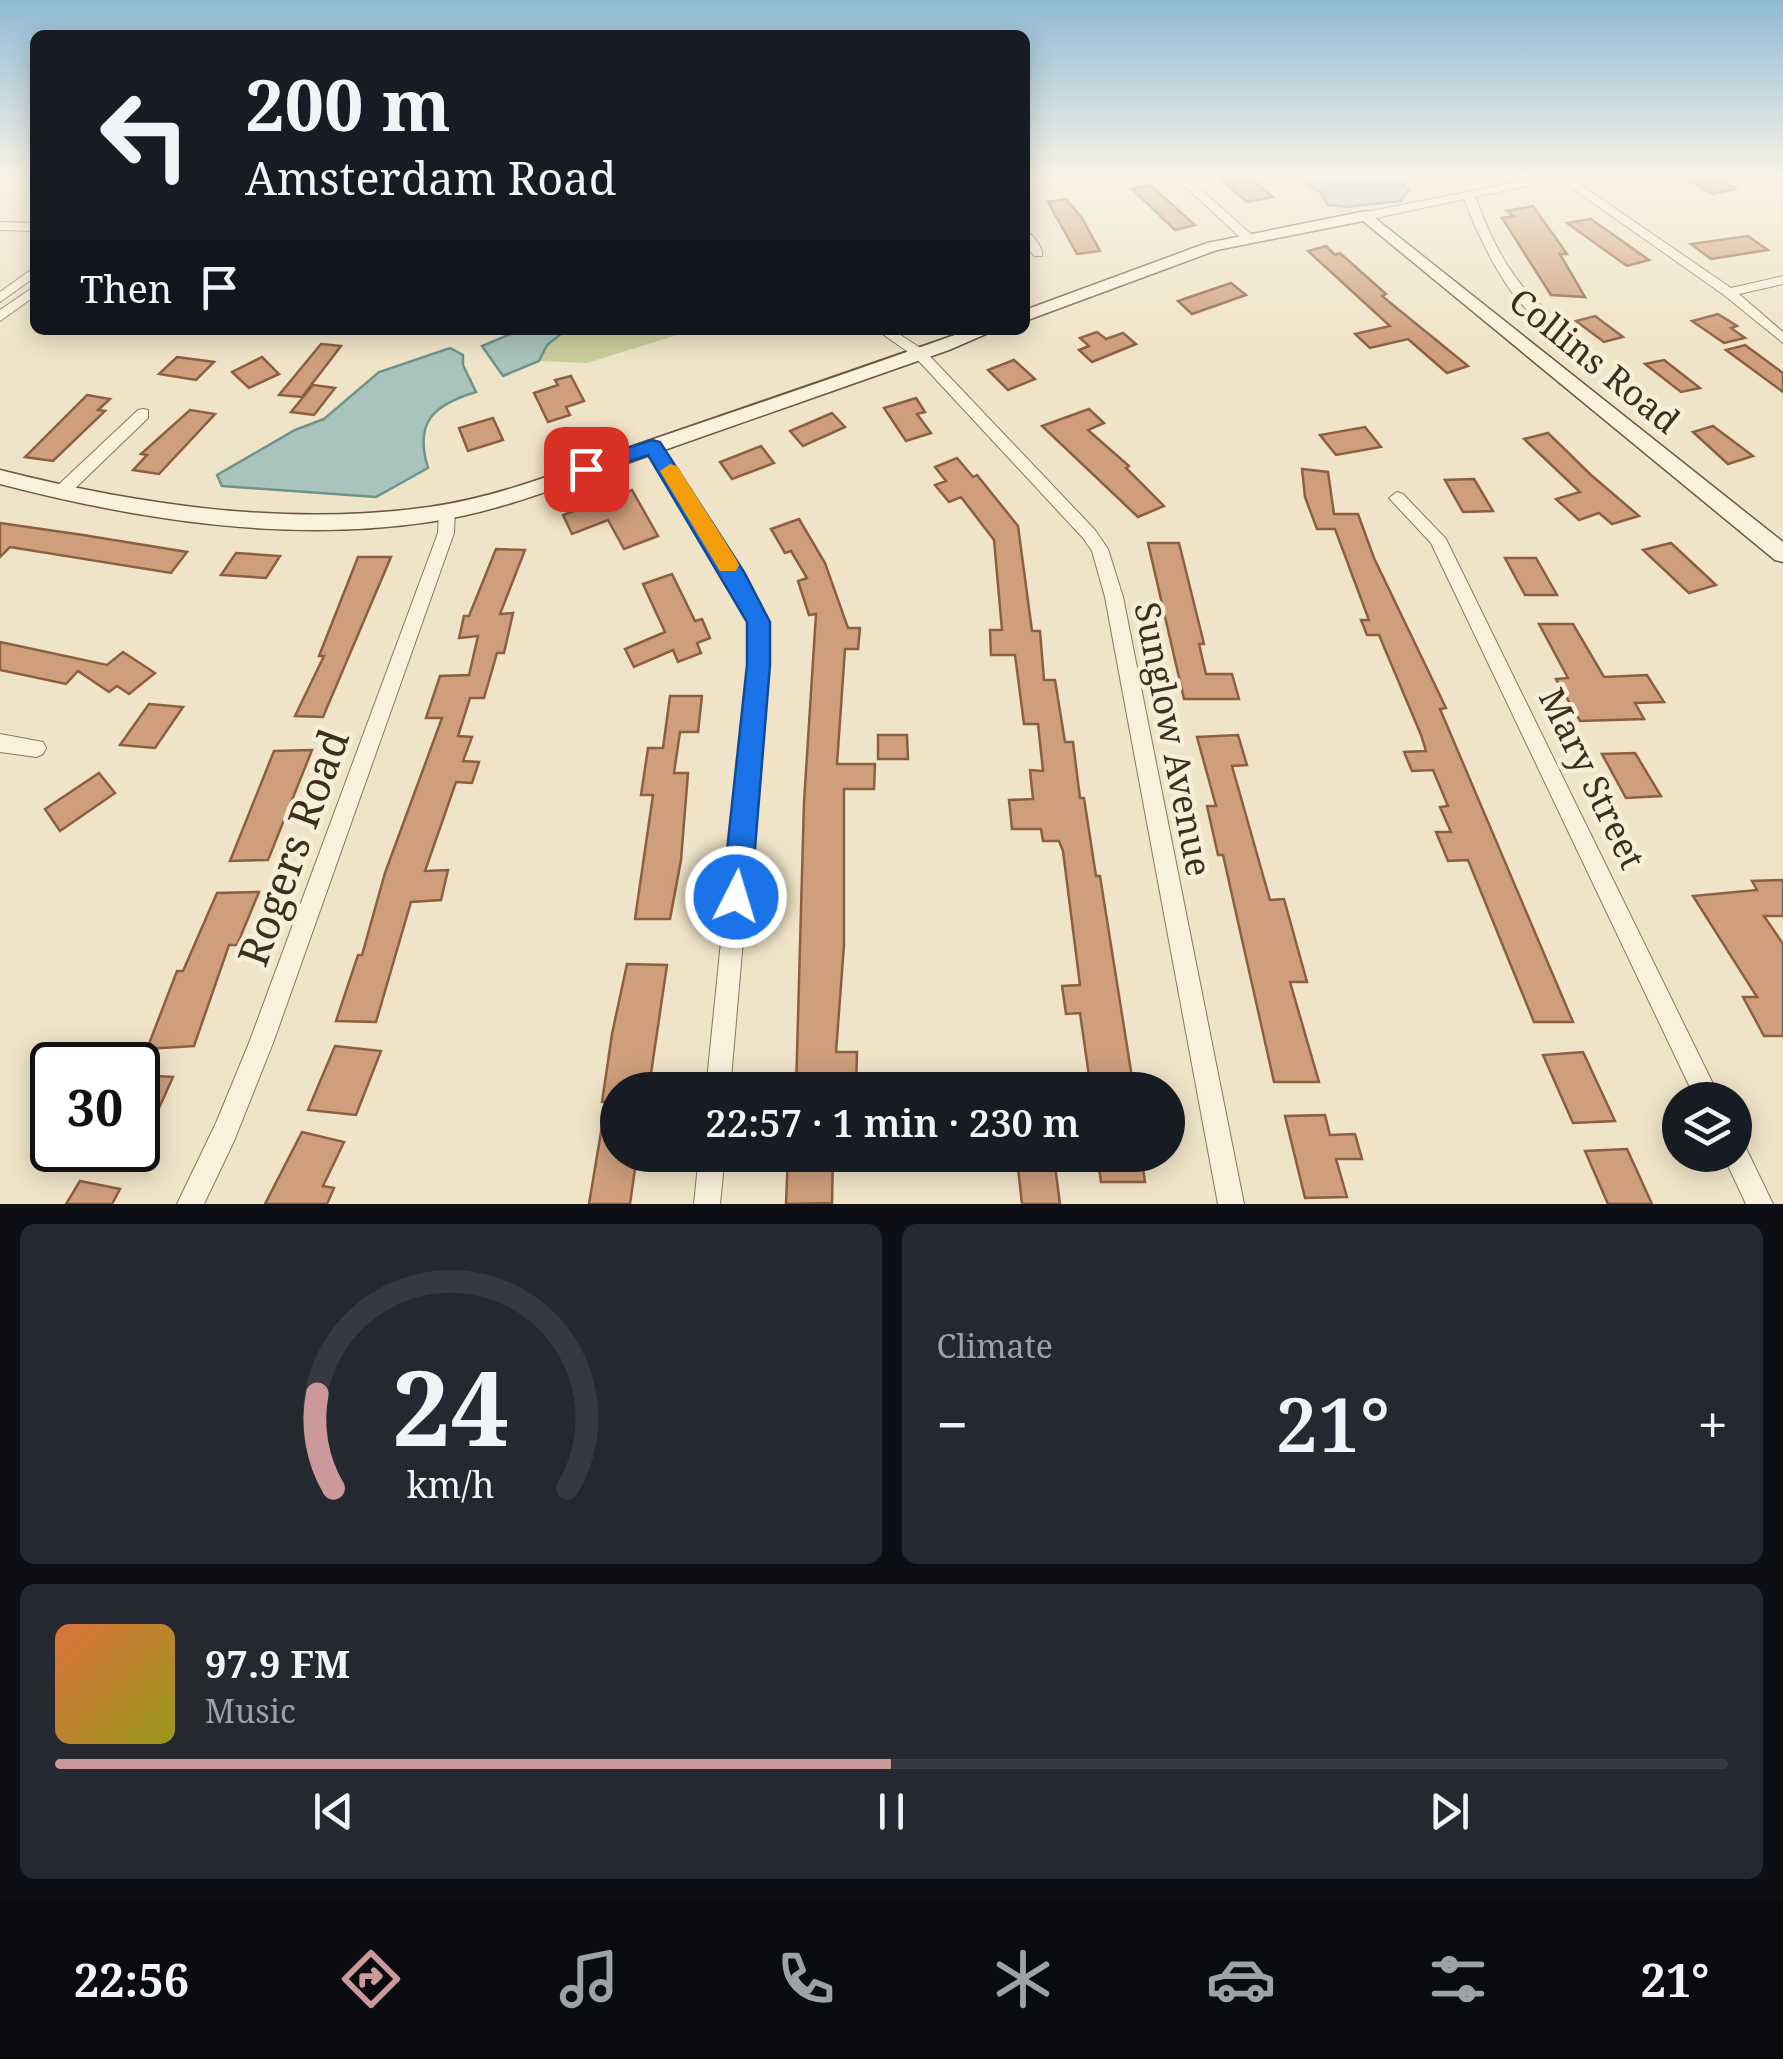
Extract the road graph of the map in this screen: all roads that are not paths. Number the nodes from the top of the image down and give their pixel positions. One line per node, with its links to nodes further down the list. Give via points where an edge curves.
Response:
1 (1242, 232): 6 (street)
2 (1279, 232): 6 (main road)
3 (1386, 232): 27 (main road, Collins Road)
4 (1487, 232): 16 (street, via 1512,283)
5 (1643, 232): 11 (street)
6 (1248, 238): 14 (main road)
7 (1030, 242): 8 (street)
8 (1038, 253)
9 (30, 275): 13 (street)
10 (1783, 280): 11 (street)
11 (1728, 292): 19 (street)
12 (30, 294): 15 (street)
13 (0, 298)
14 (1030, 314)
15 (0, 317)
16 (1553, 322)
17 (892, 335): 20 (street, Sunglow Avenue)
18 (972, 335): 20 (main road)
19 (1783, 339)
20 (920, 354): 22 (main road); 36 (street, Sunglow Avenue, via 1100,550)
21 (143, 414): 24 (street)
22 (652, 446): 26 (main road); 30 (street, via 758,622)
23 (0, 477): 24 (main road)
24 (61, 492): 26 (main road, via 306,521)
25 (1397, 498): 31 (street, Mary Street, via 1438,539)
26 (447, 511): 34 (street, Rogers Road, via 446,534 261,1043)
27 (1783, 554)
28 (0, 743): 29 (street)
29 (36, 748)
30 (720, 1072)
31 (1700, 1082)
32 (711, 1172): 35 (street)
33 (1744, 1172): 37 (street)
34 (190, 1204)
35 (708, 1204)
36 (1231, 1204)
37 (1760, 1204)

